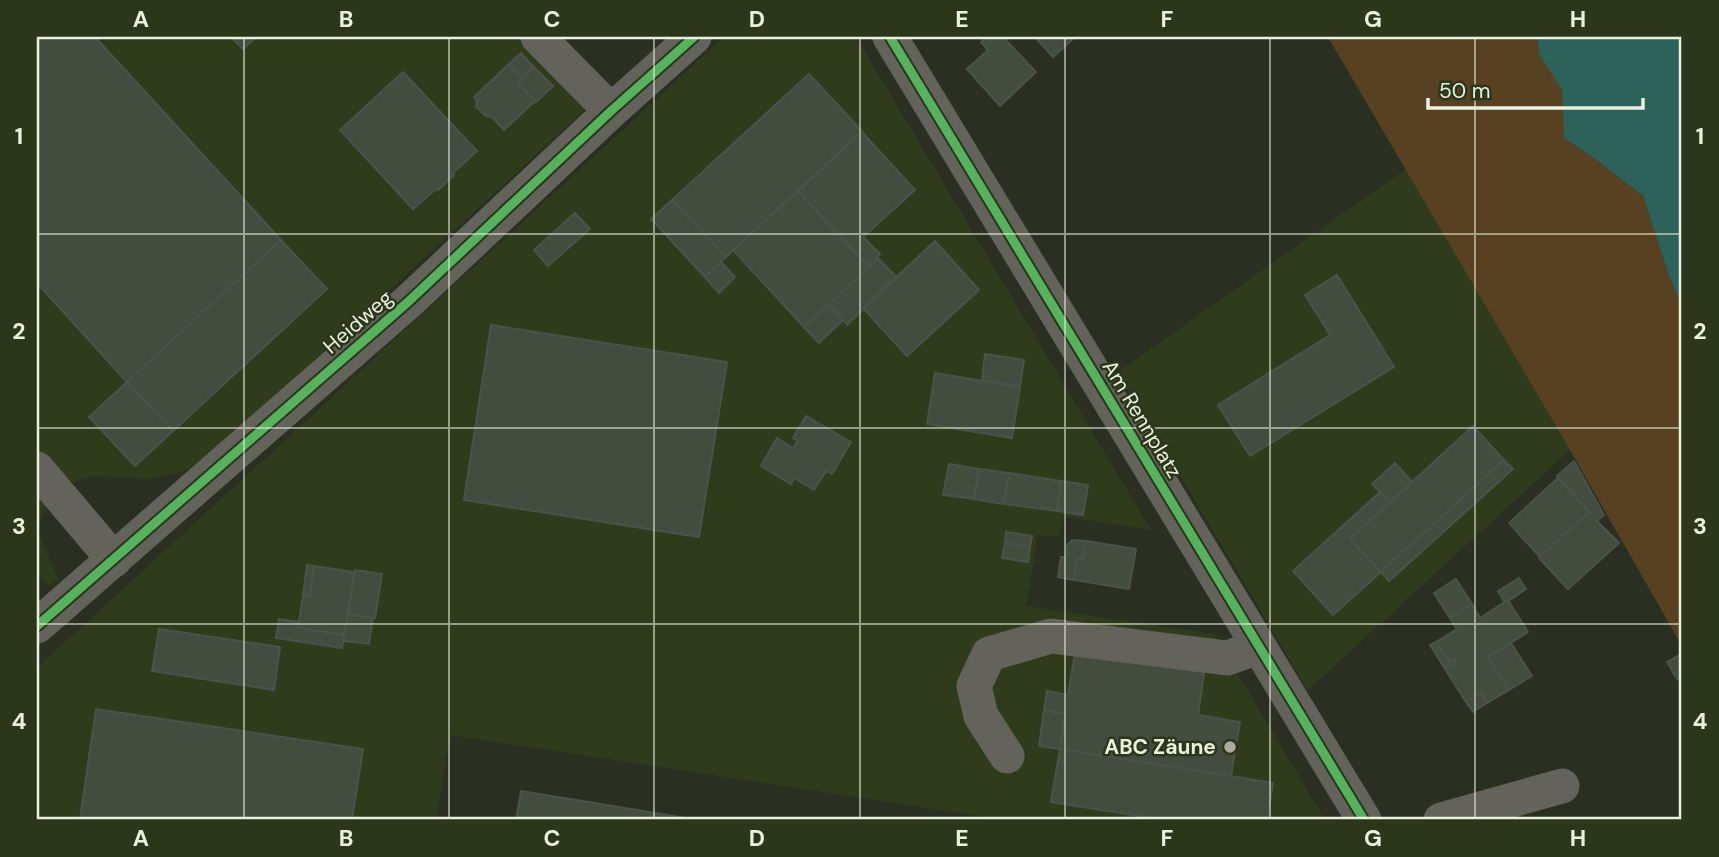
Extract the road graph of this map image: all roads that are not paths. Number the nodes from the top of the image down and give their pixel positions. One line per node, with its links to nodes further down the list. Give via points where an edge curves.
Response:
1 (538, 37): 4 (street)
2 (694, 37): 4 (street, Heidweg)
3 (890, 37): 8 (street, Am Rennplatz)
4 (611, 111): 6 (street, Heidweg, via 408,302)
5 (37, 469): 6 (street)
6 (114, 560): 7 (street, Heidweg)
7 (37, 626)
8 (1259, 647): 9 (street, via 1227,658 1051,636 989,654 974,686 981,716); 11 (street, Am Rennplatz)
9 (1007, 756)
10 (1562, 786): 12 (street)
11 (1364, 820)
12 (1441, 820)

